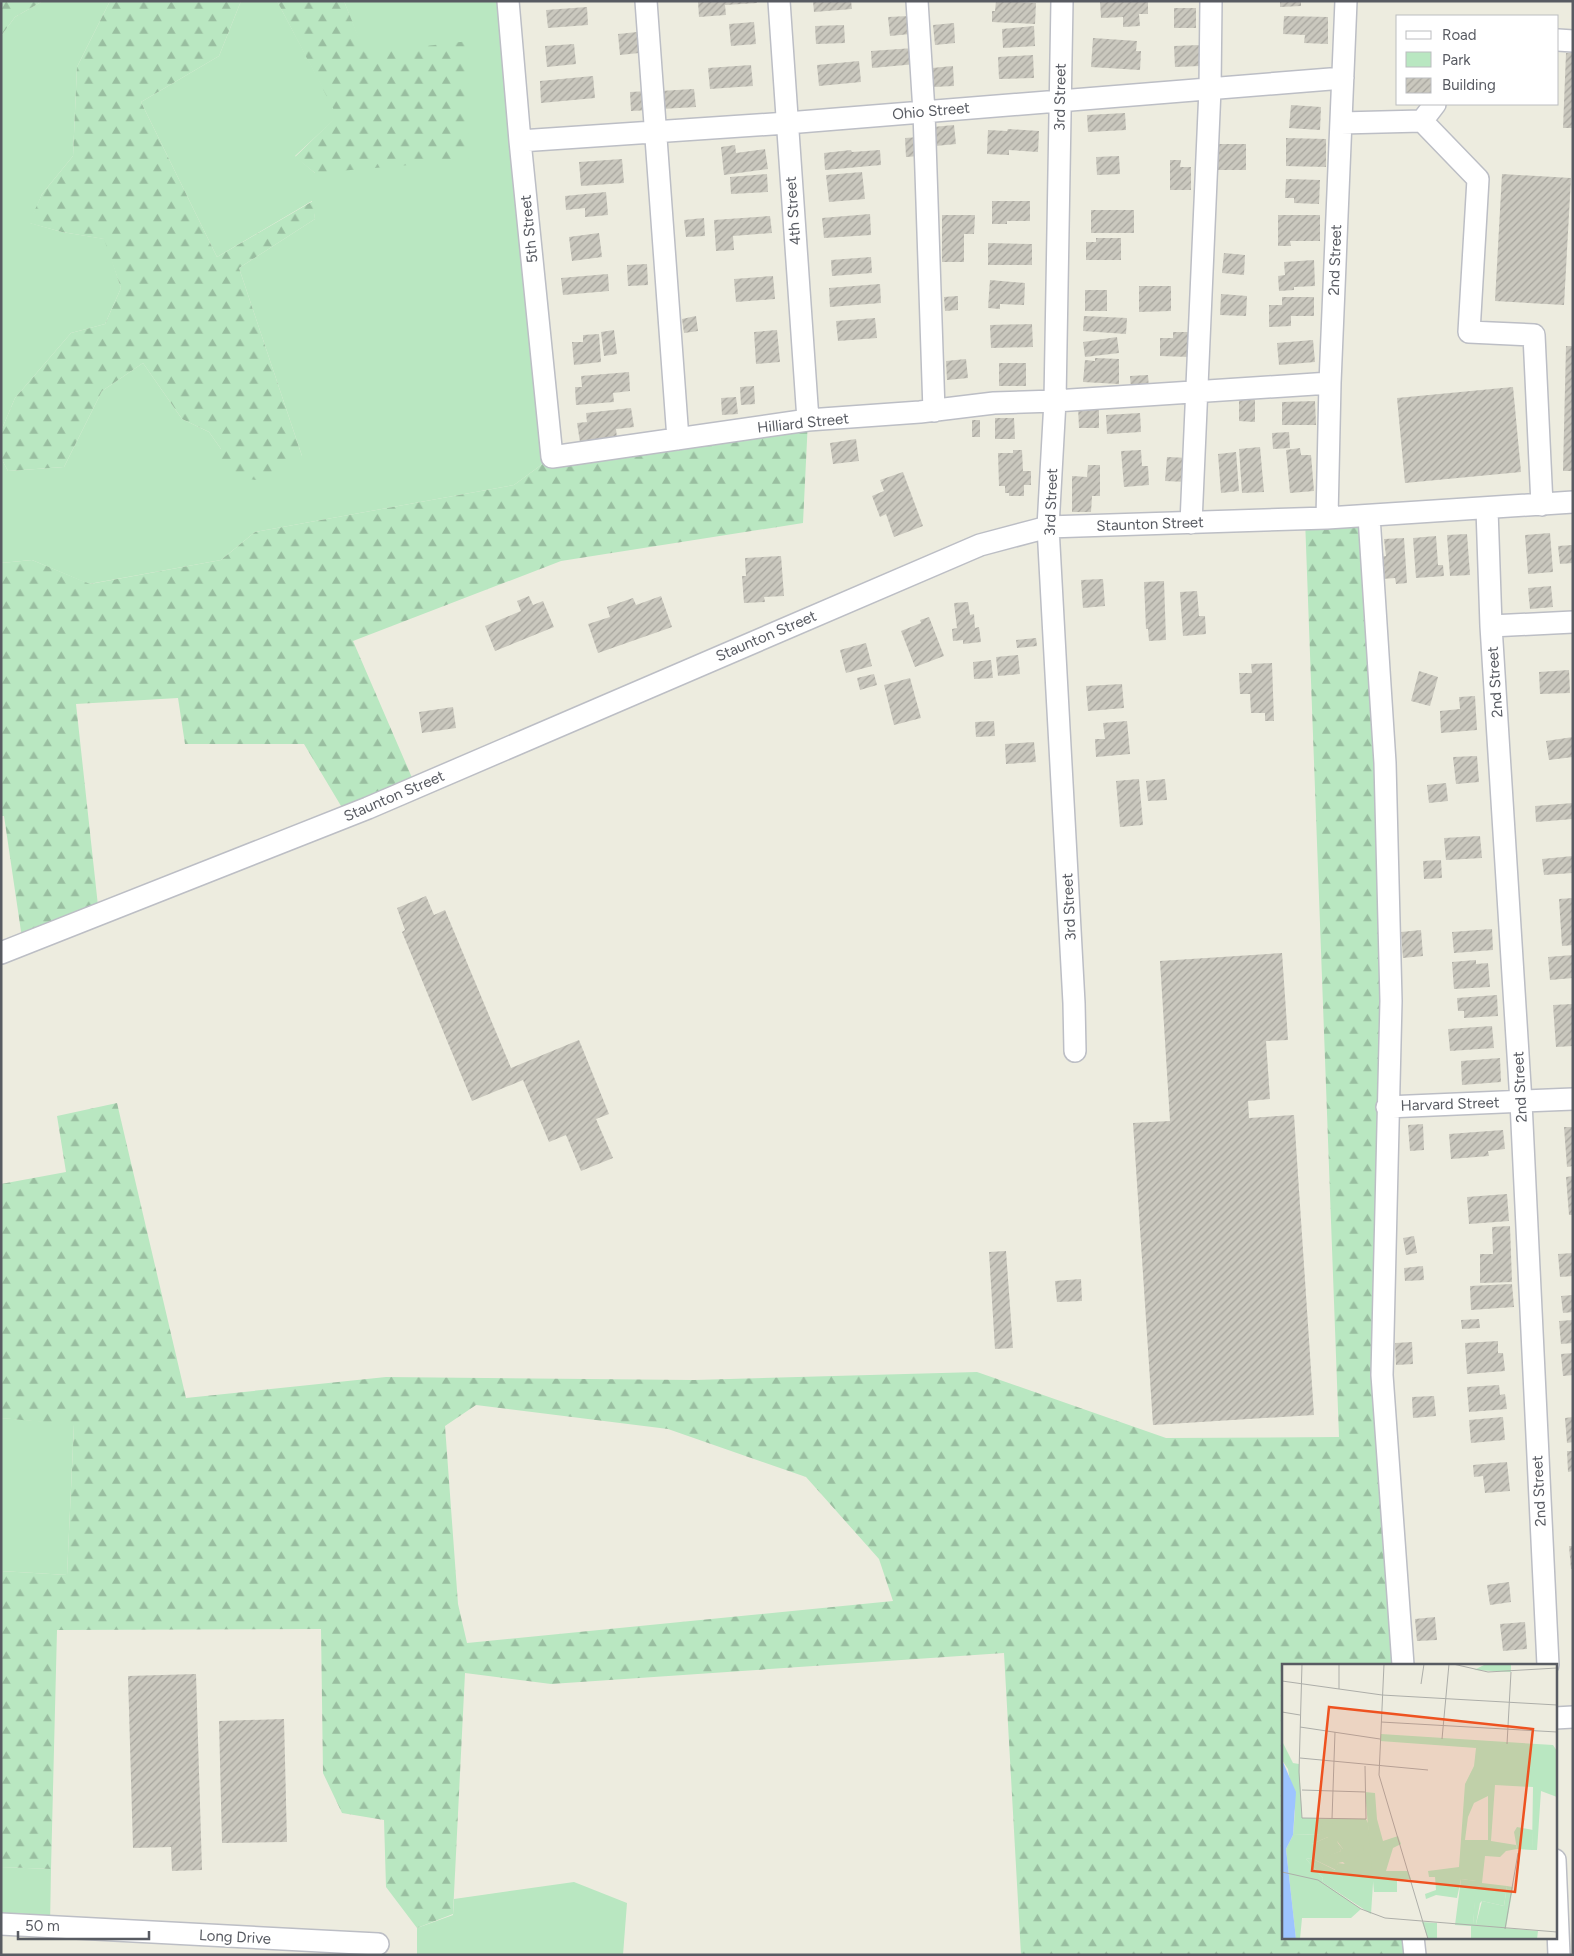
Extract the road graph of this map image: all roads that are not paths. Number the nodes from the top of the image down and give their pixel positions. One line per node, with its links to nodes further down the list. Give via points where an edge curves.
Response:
1 (508, 1): 19 (street, 5th Street)
2 (646, 1): 18 (street)
3 (779, 1): 16 (street, 4th Street)
4 (916, 1): 14 (street)
5 (1062, 1): 12 (street, 3rd Street)
6 (1211, 1): 11 (street)
7 (1346, 1): 10 (street, 2nd Street)
8 (1559, 40): 9 (street)
9 (1573, 41)
10 (1343, 78): 11 (street, Ohio Street); 17 (street, 2nd Street)
11 (1210, 89): 12 (street, Ohio Street); 21 (street)
12 (1060, 101): 14 (street, Ohio Street); 22 (street, 3rd Street)
13 (1434, 105): 15 (street)
14 (924, 112): 16 (street, Ohio Street); 23 (street)
15 (1422, 121): 17 (street); 28 (street, via 1478,179 1470,332 1534,334)
16 (786, 123): 18 (street, Ohio Street); 24 (street, 4th Street)
17 (1341, 123): 20 (street, 2nd Street)
18 (655, 132): 19 (street, Ohio Street); 25 (street)
19 (520, 141): 26 (street, 5th Street)
20 (1330, 383): 21 (street, Hilliard Street); 31 (street, 2nd Street)
21 (1197, 391): 22 (street, Hilliard Street); 32 (street)
22 (1055, 401): 23 (street, Hilliard Street, via 994,403); 33 (street, 3rd Street)
23 (934, 411): 24 (street, Hilliard Street)
24 (808, 420): 25 (street, Hilliard Street)
25 (678, 439): 26 (street, Hilliard Street)
26 (552, 457)
27 (1573, 502): 28 (street, Staunton Street)
28 (1542, 505): 29 (street, Staunton Street)
29 (1487, 509): 30 (street, Staunton Street); 35 (street, 2nd Street)
30 (1369, 516): 31 (street, Staunton Street); 40 (street, via 1385,763 1391,1001)
31 (1327, 518): 32 (street, Staunton Street)
32 (1191, 522): 33 (street, Staunton Street)
33 (1048, 527): 36 (street, Staunton Street, via 980,545 368,808); 37 (street, 3rd Street)
34 (1573, 622): 35 (street)
35 (1491, 626): 39 (street, 2nd Street)
36 (1, 953)
37 (1075, 1051)
38 (1573, 1099): 39 (street, Harvard Street)
39 (1521, 1102): 40 (street, Harvard Street); 42 (street, 2nd Street)
40 (1387, 1107): 41 (street, via 1382,1375)
41 (1404, 1664)
42 (1548, 1664)
43 (1573, 1717): 44 (street)
44 (1556, 1718)
45 (1556, 1884): 50 (street)
46 (1, 1924): 48 (street, Long Drive)
47 (1413, 1938): 49 (street)
48 (378, 1944)
49 (1415, 1955)
50 (1559, 1955)

